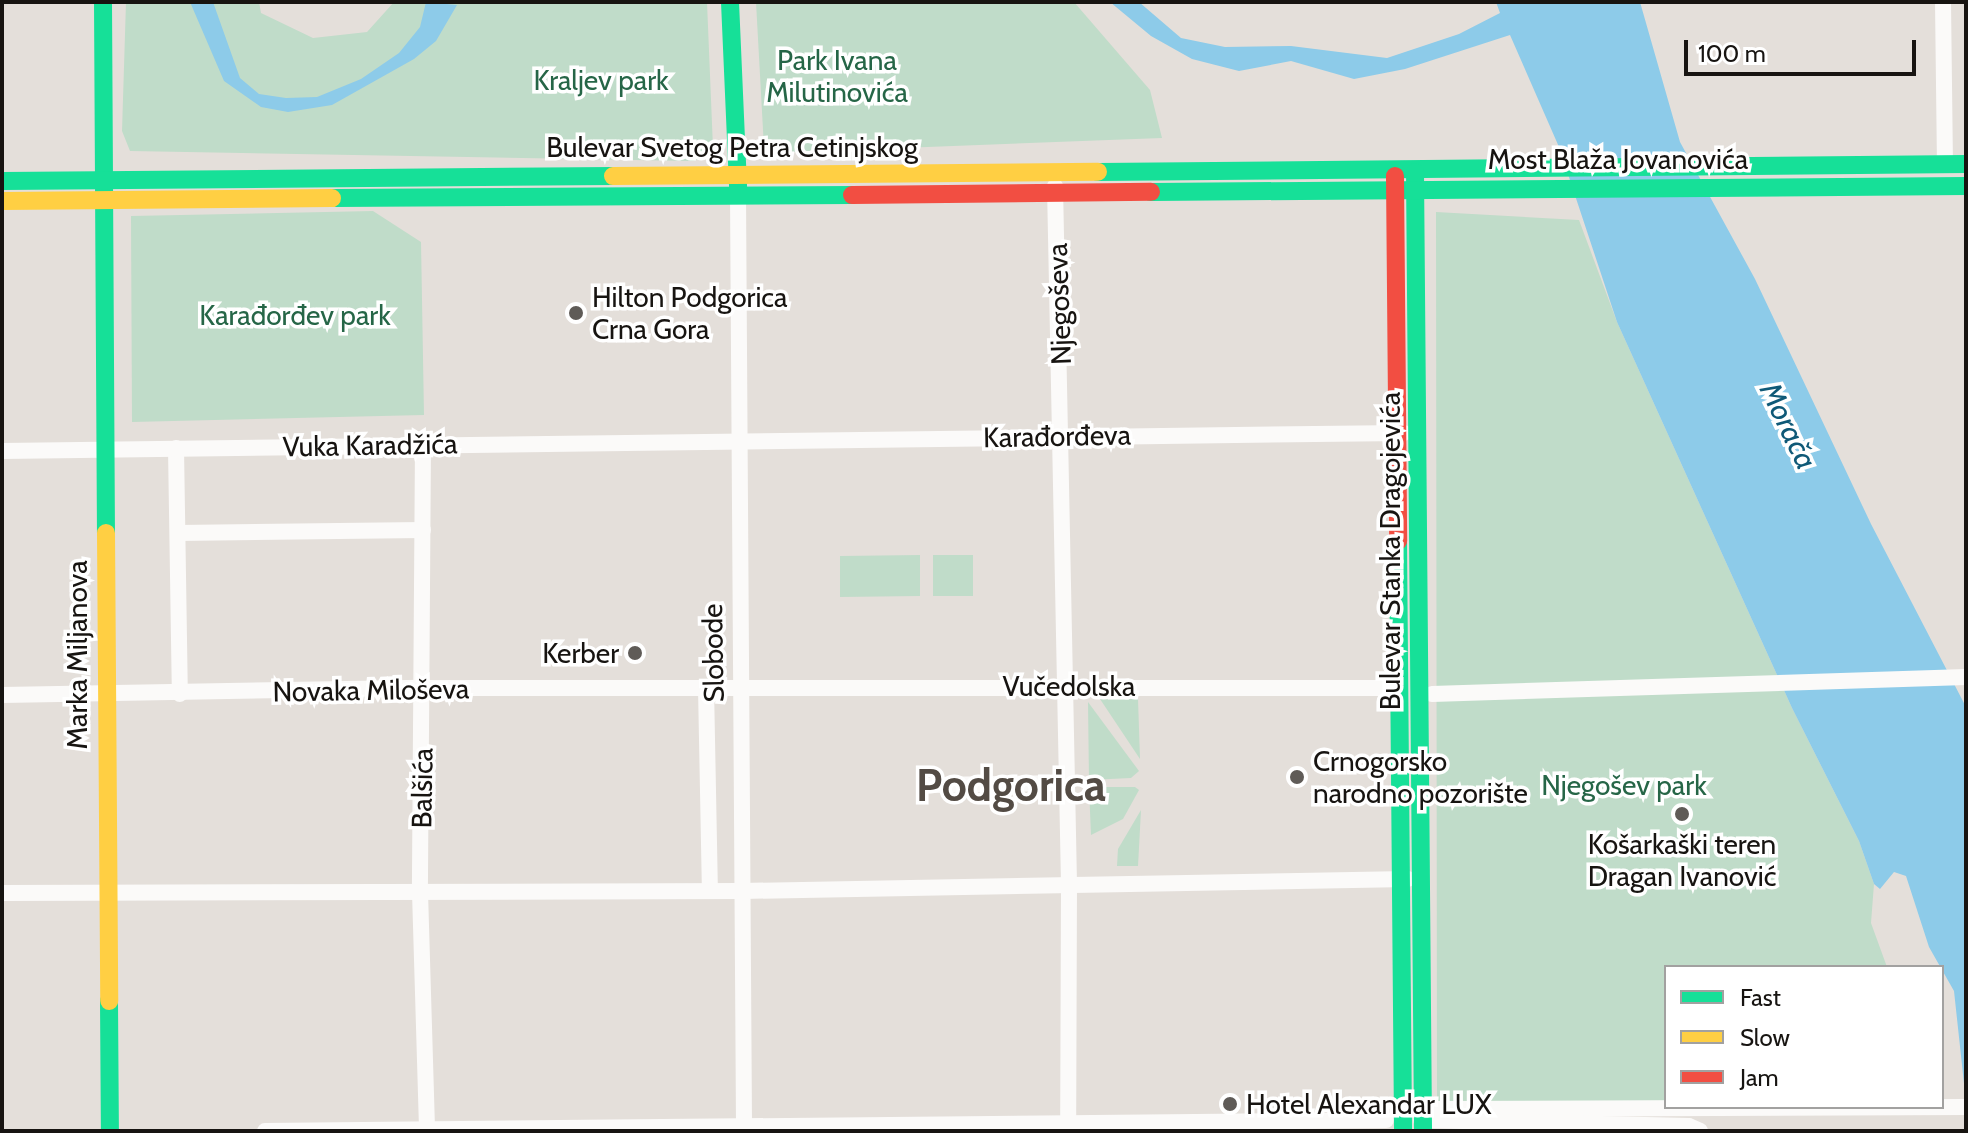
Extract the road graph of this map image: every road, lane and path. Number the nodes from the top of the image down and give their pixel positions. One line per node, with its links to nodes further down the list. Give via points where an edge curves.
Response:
1 (103, 2): 12 (main road, Marka Miljanova)
2 (730, 2): 10 (main road, Slobode)
3 (1943, 2): 4 (street)
4 (1945, 164): 5 (main road); 8 (main road, Most Blaža Jovanovića)
5 (1966, 164)
6 (1395, 169): 7 (main road, Bulevar Svetog Petra Cetinjskog); 9 (main road, Bulevar Svetog Petra Cetinjskog); 14 (main road, Bulevar Stanka Dragojevića)
7 (1415, 169): 8 (main road, Bulevar Svetog Petra Cetinjskog); 15 (main road, Bulevar Stanka Dragojevića)
8 (1457, 169)
9 (1054, 172): 10 (main road, Bulevar Svetog Petra Cetinjskog); 17 (street, Njegoševa)
10 (738, 175): 12 (main road, Bulevar Svetog Petra Cetinjskog); 18 (main road, Slobode)
11 (5, 180): 12 (main road, Bulevar Svetog Petra Cetinjskog)
12 (103, 180): 20 (main road, Marka Miljanova)
13 (1966, 186): 16 (main road, Most Blaža Jovanovića)
14 (1396, 188): 15 (main road, Bulevar Svetog Petra Cetinjskog); 17 (main road, Bulevar Svetog Petra Cetinjskog); 21 (main road, Bulevar Stanka Dragojevića)
15 (1416, 188): 16 (main road, Bulevar Svetog Petra Cetinjskog); 22 (main road, Bulevar Stanka Dragojevića)
16 (1457, 188)
17 (1055, 192): 18 (main road, Bulevar Svetog Petra Cetinjskog); 23 (street, Njegoševa)
18 (738, 195): 20 (main road, Bulevar Svetog Petra Cetinjskog); 24 (street, Slobode)
19 (5, 201): 20 (main road, Bulevar Svetog Petra Cetinjskog)
20 (104, 201): 27 (main road, Marka Miljanova)
21 (1398, 433): 22 (street, Karađorđeva); 23 (street, Karađorđeva); 36 (main road, Bulevar Stanka Dragojevića)
22 (1418, 433): 43 (main road, Bulevar Stanka Dragojevića)
23 (1060, 436): 24 (street, Karađorđeva); 32 (street, Njegoševa)
24 (737, 440): 25 (street, Vuka Karadžića); 34 (street, Slobode)
25 (423, 444): 26 (street, Vuka Karadžića); 29 (street, Balšića)
26 (176, 448): 27 (street, Vuka Karadžića); 30 (street)
27 (106, 449): 28 (street, Vuka Karadžića); 37 (main road, Marka Miljanova)
28 (2, 451)
29 (423, 530): 30 (street); 35 (street, Balšića)
30 (178, 533): 38 (street)
31 (1966, 677): 39 (street)
32 (1065, 686): 34 (street, Vučedolska); 36 (street, Vučedolska); 41 (street, Njegoševa)
33 (706, 687): 34 (street, Novaka Miloševa); 35 (street, Novaka Miloševa); 47 (street)
34 (741, 687): 48 (street, Slobode)
35 (423, 688): 38 (street, Novaka Miloševa); 49 (street, Balšića)
36 (1397, 688): 44 (main road, Bulevar Stanka Dragojevića)
37 (105, 694): 38 (street, Novaka Miloševa); 40 (street, Novaka Miloševa); 46 (main road, Marka Miljanova)
38 (180, 694)
39 (1432, 694)
40 (2, 695)
41 (1067, 783): 42 (street); 45 (street, Njegoševa)
42 (932, 785)
43 (1421, 878): 44 (street); 54 (main road, Bulevar Stanka Dragojevića)
44 (1401, 879): 45 (street); 55 (main road, Bulevar Stanka Dragojevića)
45 (1069, 884): 48 (street); 56 (street)
46 (105, 890): 49 (street); 50 (street); 61 (main road, Marka Miljanova)
47 (710, 890): 48 (street); 49 (street)
48 (750, 891): 59 (street, Slobode)
49 (420, 892): 58 (street, Balšića)
50 (2, 893)
51 (1944, 1107): 52 (street)
52 (1966, 1107)
53 (1782, 1109): 54 (street)
54 (1427, 1120): 55 (street); 57 (street)
55 (1397, 1124): 56 (street)
56 (1068, 1126): 59 (street)
57 (1656, 1129): 60 (street)
58 (426, 1130): 59 (street); 62 (street)
59 (744, 1130)
60 (1688, 1130)
61 (110, 1131)
62 (265, 1131)

